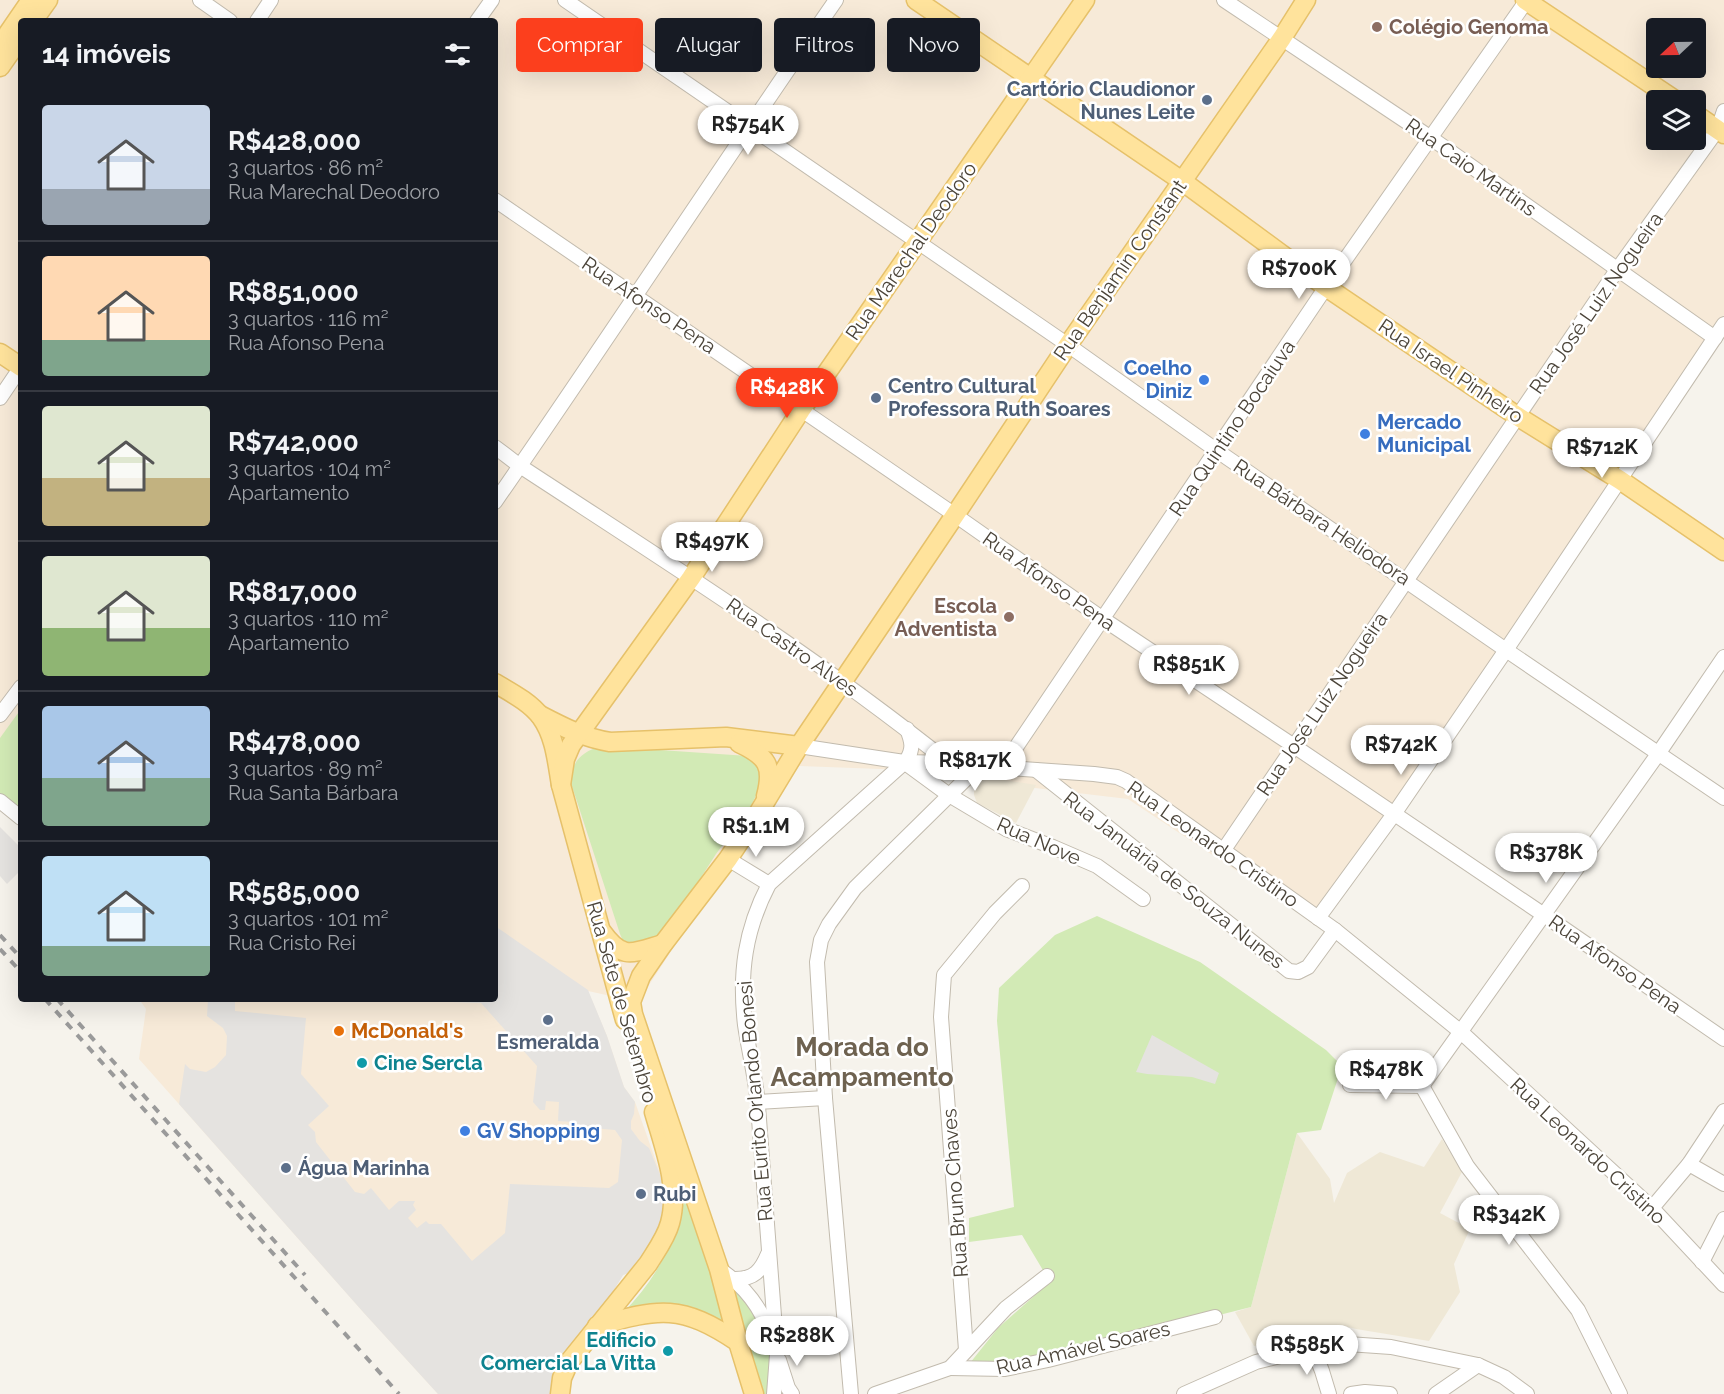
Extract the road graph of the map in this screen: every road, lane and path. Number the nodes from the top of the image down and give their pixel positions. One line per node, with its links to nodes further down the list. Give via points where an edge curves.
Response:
1 (31, 0): 13 (main road)
2 (48, 0): 14 (main road)
3 (200, 0): 15 (street)
4 (271, 0): 16 (street)
5 (492, 0): 17 (street)
6 (565, 0): 27 (street, Rua Bárbara Heliodora)
7 (836, 0): 27 (street)
8 (916, 0): 23 (main road, Rua Israel Pinheiro)
9 (1085, 0): 23 (main road, Rua Marechal Deodoro)
10 (1224, 0): 19 (street, Rua Caio Martins)
11 (1306, 0): 19 (main road, Rua Benjamin Constant)
12 (1526, 0): 24 (main road); 29 (street, Rua Quintino Bocaiuva)
13 (19, 18)
14 (35, 18)
15 (226, 18)
16 (259, 18)
17 (479, 18)
18 (18, 19): 21 (main road)
19 (1282, 38): 29 (street, Rua Caio Martins); 30 (main road, Rua Benjamin Constant)
20 (18, 41): 22 (main road)
21 (0, 45)
22 (0, 67)
23 (1030, 77): 30 (main road, Rua Israel Pinheiro); 32 (main road, Rua Marechal Deodoro)
24 (1660, 90)
25 (1724, 111): 28 (street, Rua José Luiz Nogueira)
26 (1706, 122): 28 (main road)
27 (749, 125): 32 (street, Rua Bárbara Heliodora); 35 (street)
28 (1721, 132): 33 (street, Rua José Luiz Nogueira)
29 (1431, 138): 33 (street, Rua Caio Martins); 34 (street, Rua Quintino Bocaiuva)
30 (1182, 182): 34 (main road, Rua Israel Pinheiro); 38 (main road, Rua Benjamin Constant)
31 (498, 202): 35 (street, Rua Afonso Pena)
32 (917, 242): 38 (street, Rua Bárbara Heliodora); 43 (main road, Rua Marechal Deodoro)
33 (1617, 270): 37 (street, Rua Caio Martins); 44 (street, Rua José Luiz Nogueira)
34 (1326, 287): 44 (main road, Rua Israel Pinheiro); 46 (street, Rua Quintino Bocaiuva)
35 (636, 296): 43 (street, Rua Afonso Pena); 47 (street)
36 (1724, 324): 37 (street)
37 (1715, 338): 48 (street)
38 (1068, 345): 46 (street, Rua Bárbara Heliodora); 50 (main road, Rua Benjamin Constant)
39 (0, 353): 40 (main road)
40 (18, 365)
41 (18, 371): 42 (street)
42 (0, 398)
43 (801, 410): 50 (street, Rua Afonso Pena); 52 (main road, Rua Marechal Deodoro)
44 (1517, 416): 48 (main road, Rua Israel Pinheiro); 53 (street, Rua José Luiz Nogueira)
45 (498, 449): 47 (street, Rua Castro Alves)
46 (1216, 450): 53 (street, Rua Bárbara Heliodora); 54 (street, Rua Quintino Bocaiuva)
47 (520, 466): 49 (street); 52 (street, Rua Castro Alves)
48 (1620, 480): 51 (main road, Rua Israel Pinheiro); 55 (street)
49 (498, 498)
50 (956, 515): 54 (street, Rua Afonso Pena); 57 (main road, Rua Benjamin Constant)
51 (1724, 551)
52 (691, 578): 57 (street, Rua Castro Alves); 63 (main road, Rua Marechal Deodoro)
53 (1406, 579): 55 (street, Rua Bárbara Heliodora); 66 (street, Rua José Luiz Nogueira)
54 (1103, 619): 66 (street, Rua Afonso Pena); 71 (street, Rua Quintino Bocaiuva)
55 (1506, 650): 67 (street, Rua Bárbara Heliodora); 78 (street)
56 (1724, 657): 67 (street)
57 (843, 682): 62 (street, Rua Castro Alves); 65 (main road, Rua Benjamin Constant)
58 (498, 685): 61 (main road, Rua Sete de Setembro)
59 (18, 693): 60 (street)
60 (0, 715)
61 (540, 715): 63 (main road); 73 (main road, Rua Sete de Setembro, via 554,748)
62 (907, 729): 68 (street, via 912,749); 69 (street, Rua Castro Alves)
63 (578, 734): 64 (main road, Rua Leonardo Cristino, via 610,742); 73 (main road, via 565,759)
64 (726, 737): 65 (main road, Rua Leonardo Cristino); 77 (main road, via 755,750 767,763 767,794)
65 (799, 746): 68 (street, Rua Leonardo Cristino); 77 (main road, Rua Benjamin Constant)
66 (1294, 746): 78 (street, Rua Afonso Pena); 80 (street, Rua José Luiz Nogueira)
67 (1658, 754): 75 (street, Rua Bárbara Heliodora); 85 (street)
68 (904, 762): 69 (street, Rua Leonardo Cristino); 74 (street, Rua Nove); 82 (street, Rua Eurito Orlando Bonesi)
69 (948, 763): 70 (street, Rua Leonardo Cristino)
70 (979, 766): 71 (street, Rua Leonardo Cristino); 74 (street)
71 (1002, 768): 72 (street, Rua Leonardo Cristino)
72 (1036, 770): 80 (street, Rua Leonardo Cristino, via 1117,777); 87 (street, Rua Januária de Souza Nunes, via 1289,971 1308,967)
73 (561, 785): 88 (main road, Rua Sete de Setembro)
74 (949, 795): 84 (street, Rua Nove, via 1006,829 1097,866); 95 (street, via 855,888 821,940 817,962)
75 (1724, 798)
76 (0, 801): 79 (street)
77 (759, 812): 81 (main road, Rua Benjamin Constant)
78 (1394, 814): 85 (street, Rua Afonso Pena); 86 (street)
79 (18, 816)
80 (1223, 851): 86 (street, Rua Leonardo Cristino)
81 (728, 859): 82 (street); 89 (main road, Rua Benjamin Constant)
82 (769, 884): 96 (street, Rua Eurito Orlando Bonesi, via 750,928 742,982)
83 (1022, 886): 111 (street, Rua Bruno Chaves, via 944,975 941,1017)
84 (1143, 900)
85 (1544, 915): 91 (street); 92 (street, Rua Afonso Pena)
86 (1317, 918): 87 (street, Rua Leonardo Cristino)
87 (1335, 930): 91 (street, Rua Leonardo Cristino)
88 (601, 931): 89 (main road, via 625,952); 108 (main road, Rua Sete de Setembro, via 669,1164 672,1202 670,1223 659,1247)
89 (663, 944): 90 (main road, Rua Benjamin Constant, via 633,993 631,1006)
90 (636, 1024): 104 (main road, Rua Sete de Setembro)
91 (1461, 1032): 94 (street); 100 (street, Rua Leonardo Cristino)
92 (1724, 1039)
93 (1350, 1085): 94 (street)
94 (1422, 1086): 127 (street, via 1467,1166 1578,1310)
95 (825, 1098): 96 (street); 119 (street)
96 (758, 1102): 102 (street, Rua Eurito Orlando Bonesi)
97 (1724, 1111): 98 (street)
98 (1689, 1164): 99 (street); 100 (street)
99 (1724, 1185)
100 (1652, 1208): 103 (street, Rua Leonardo Cristino)
101 (1724, 1219): 103 (street)
102 (769, 1252): 104 (street, via 760,1271 748,1278); 112 (street, Rua Eurito Orlando Bonesi)
103 (1702, 1262): 106 (street, Rua Leonardo Cristino)
104 (727, 1274): 109 (main road, Rua Sete de Setembro); 112 (street, Rua Eurito Orlando Bonesi, via 763,1313)
105 (1047, 1276): 111 (street, Rua Amável Soares, via 1006,1308)
106 (1724, 1285)
107 (1215, 1317): 114 (street, Rua Amável Soares, via 1005,1369)
108 (597, 1326): 109 (main road, via 638,1314 673,1313 700,1320); 115 (main road, Rua Sete de Setembro, via 569,1362)
109 (738, 1342): 116 (main road, Rua Sete de Setembro)
110 (1313, 1348): 113 (street, via 1348,1344 1391,1347); 121 (street, via 1256,1362); 122 (street)
111 (966, 1350): 114 (street, Rua Amável Soares)
112 (777, 1355): 117 (street, Rua Eurito Orlando Bonesi); 118 (street, Rua Eurito Orlando Bonesi)
113 (1478, 1365): 125 (street); 126 (street)
114 (950, 1368): 120 (street, Rua Amável Soares)
115 (560, 1394)
116 (754, 1394)
117 (774, 1394)
118 (792, 1394)
119 (850, 1394)
120 (875, 1394)
121 (1184, 1394)
122 (1329, 1394)
123 (1351, 1394): 124 (street)
124 (1390, 1394)
125 (1436, 1394)
126 (1527, 1394)
127 (1620, 1394)

